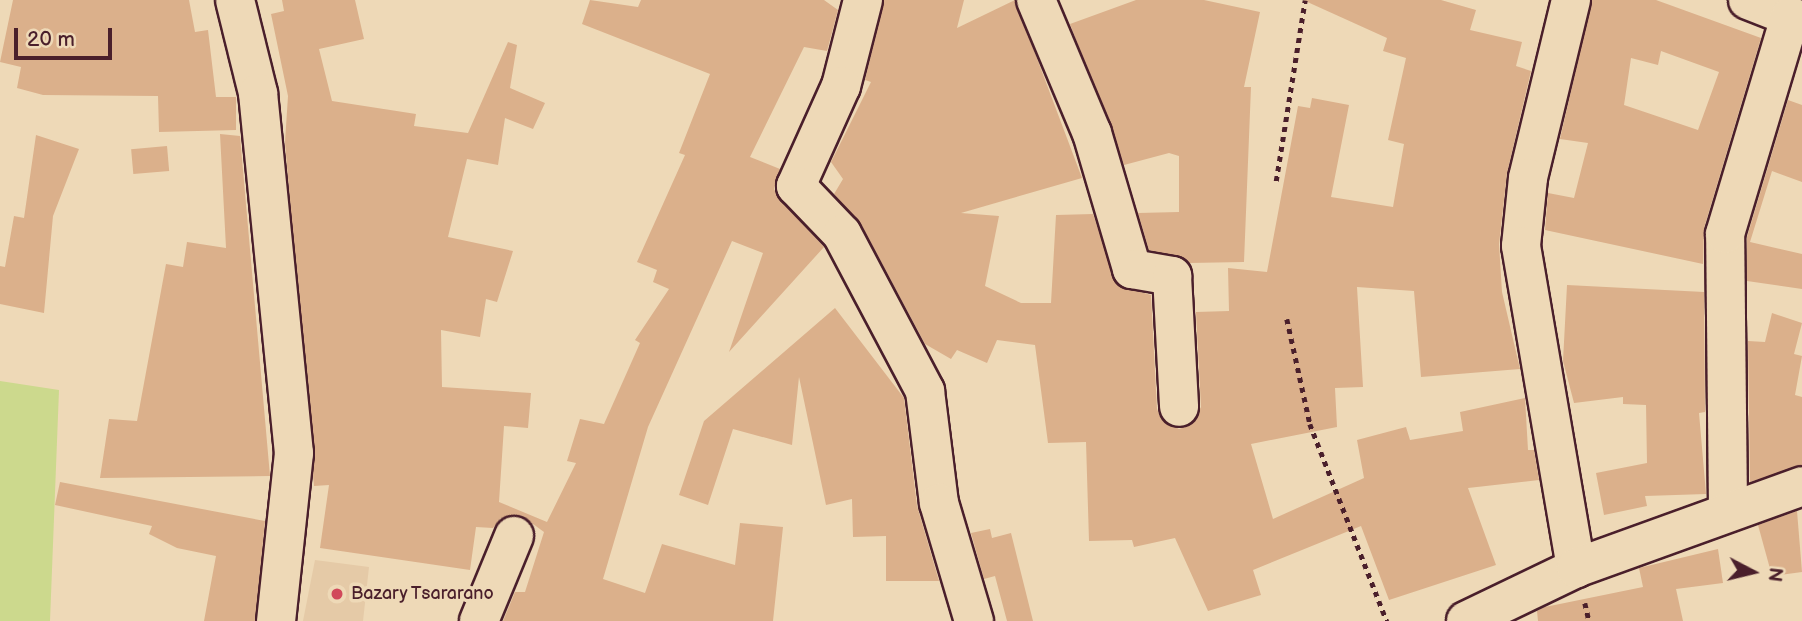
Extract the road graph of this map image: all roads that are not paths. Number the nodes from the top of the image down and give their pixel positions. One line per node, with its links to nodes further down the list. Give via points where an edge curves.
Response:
1 (235, 0): 12 (street, via 258,93 294,453)
2 (863, 0): 14 (street, via 841,86 796,186 842,234 925,391 939,503)
3 (1036, 0): 7 (street, via 1092,133 1132,269 1172,276)
4 (1571, 0): 11 (street, via 1528,178 1521,246)
5 (1748, 0): 6 (street)
6 (1796, 19): 9 (street, via 1725,234)
7 (1178, 407)
8 (1801, 489): 9 (street)
9 (1728, 508): 11 (street)
10 (514, 536): 13 (street)
11 (1576, 568): 15 (street)
12 (276, 621)
13 (479, 621)
14 (974, 621)
15 (1466, 621)

